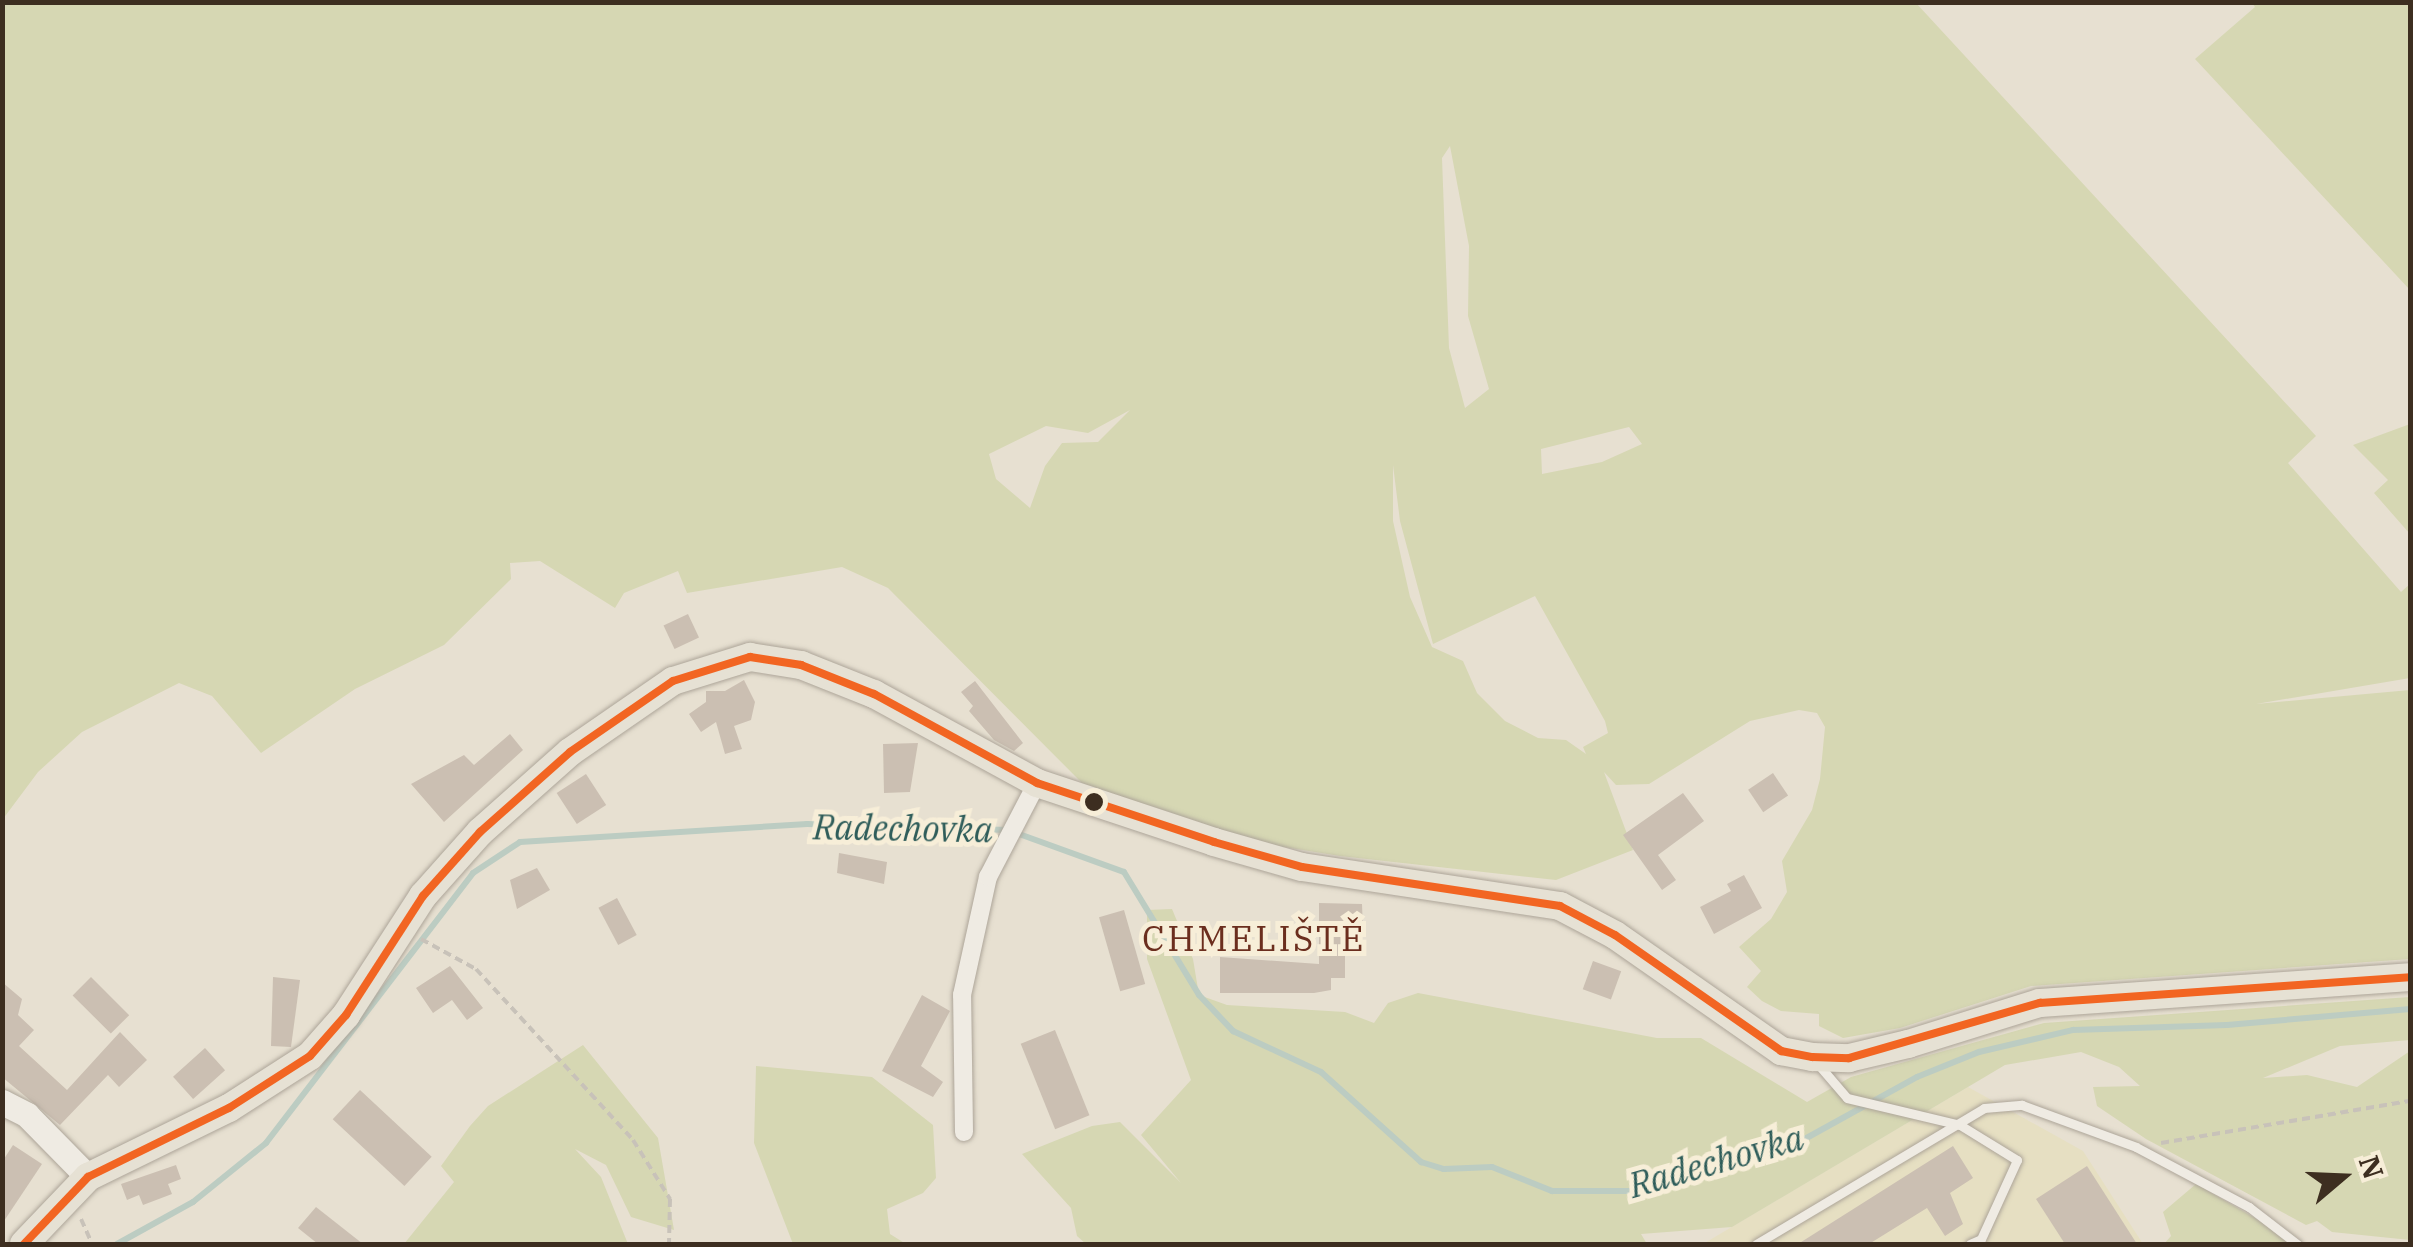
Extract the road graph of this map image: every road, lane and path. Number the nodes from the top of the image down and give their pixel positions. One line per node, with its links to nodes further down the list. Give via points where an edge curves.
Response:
1 (1038, 783): 2 (main road, via 874,694 800,665 750,657 673,681 570,752 480,832 423,896); 4 (main road, via 1302,868 1560,906 1615,934 1782,1051); 8 (street, via 988,877 962,995)
2 (404, 930): 10 (main road, via 310,1056 229,1108); 12 (path, via 476,968 632,1140 670,1199)
3 (2410, 977): 4 (main road, via 2040,1003 1849,1058)
4 (1812, 1057): 7 (lane, via 1847,1098)
5 (2410, 1101): 9 (path)
6 (2, 1102): 10 (street, via 27,1114)
7 (1960, 1125): 9 (lane, via 1984,1108 2022,1105); 13 (lane); 14 (lane, via 2017,1160 1981,1239)
8 (964, 1132)
9 (2136, 1147): 15 (lane, via 2248,1207)
10 (88, 1177): 11 (main road)
11 (24, 1244)
12 (669, 1244)
13 (1756, 1244)
14 (1970, 1244)
15 (2297, 1244)

